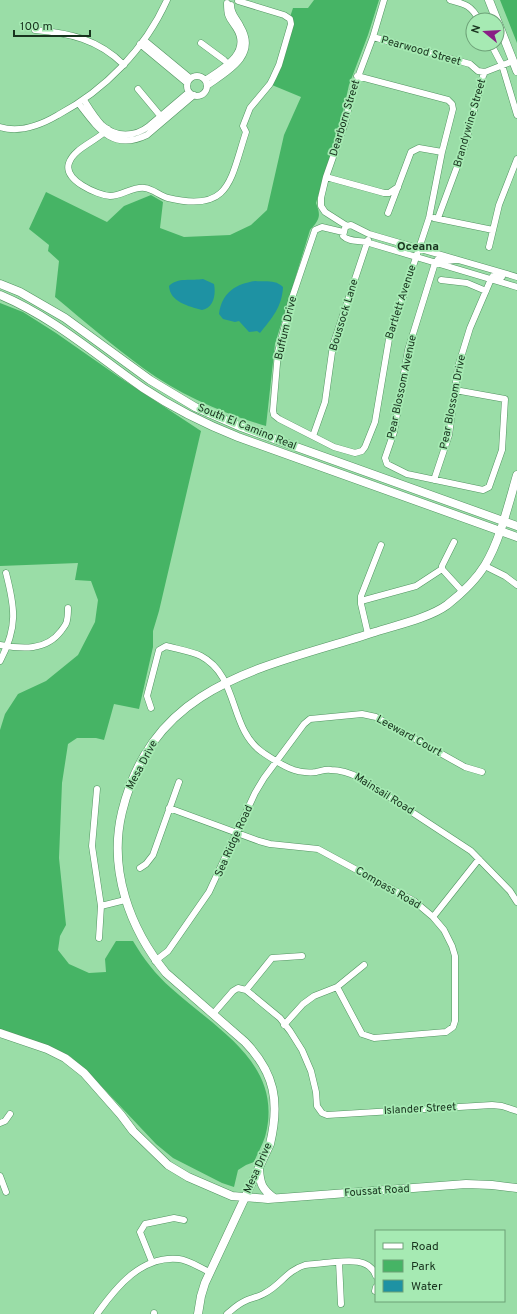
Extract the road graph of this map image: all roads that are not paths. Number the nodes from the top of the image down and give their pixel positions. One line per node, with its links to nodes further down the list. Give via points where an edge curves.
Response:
1 (167, 0): 10 (street)
2 (238, 0): 6 (street, via 235,4); 28 (street, via 289,17 291,24 273,78 250,108 243,126 246,132 231,180 226,188 208,201 200,202 166,198 147,188 110,196 95,192 70,175 69,163 75,153)
3 (384, 0): 9 (street, Dearborn Street)
4 (450, 0): 7 (street, via 464,3)
5 (489, 0): 13 (main road)
6 (228, 3): 16 (street, via 242,28 243,41 240,61)
7 (475, 12)
8 (35, 30): 14 (street, via 61,32 92,41 116,56)
9 (373, 37): 18 (street, Pearwood Street, via 470,64 478,71); 19 (street, Dearborn Street)
10 (142, 42): 14 (street); 20 (street)
11 (201, 43): 16 (street)
12 (495, 52): 15 (street)
13 (513, 61): 15 (street); 17 (main road)
14 (124, 65): 24 (street)
15 (502, 65): 18 (street); 25 (street)
16 (230, 66): 21 (street)
17 (517, 70)
18 (485, 72): 35 (street, Brandywine Street, via 464,148)
19 (358, 76): 29 (street, Bartlett Avenue, via 448,100 452,104 452,109); 31 (street, Dearborn Street)
20 (189, 81): 21 (street, via 195,76 201,76); 23 (street)
21 (206, 83): 23 (street, via 204,93)
22 (138, 89): 26 (street)
23 (191, 93): 26 (street)
24 (81, 102): 27 (street, via 38,125 20,129); 28 (street, via 94,124)
25 (517, 115)
26 (163, 118): 28 (street, via 147,135 140,138 124,140 111,137)
27 (0, 127)
28 (106, 131)
29 (442, 152): 32 (street, via 419,148 411,152); 34 (street, Bartlett Avenue)
30 (517, 159): 37 (street, via 499,205)
31 (326, 177): 32 (street, via 384,193); 36 (street, Dearborn Street, via 321,206 324,212)
32 (398, 187): 33 (street)
33 (388, 213)
34 (429, 218): 35 (street); 42 (street, Bartlett Avenue)
35 (438, 218): 37 (street)
36 (347, 226): 38 (street); 39 (street, via 351,225)
37 (493, 230): 41 (street)
38 (343, 232): 40 (street, via 347,239); 55 (street, Buffum Drive, via 322,227 315,230 292,298 278,352 274,415)
39 (387, 239): 40 (street, via 372,238); 42 (street)
40 (366, 242): 43 (street); 55 (street, Boussock Lane, via 333,345 325,402)
41 (489, 247)
42 (418, 249): 43 (street, Bartlett Avenue); 44 (street)
43 (416, 257): 45 (street); 55 (street, Bartlett Avenue, via 389,339 375,422 365,447 355,453 334,447)
44 (455, 260): 45 (street, via 438,259); 46 (street)
45 (435, 263): 48 (street); 57 (street, Pear Blossom Avenue, via 408,350 394,432 385,458 387,464 407,474)
46 (510, 275): 47 (street); 48 (street, via 496,275)
47 (517, 278)
48 (491, 279): 51 (street); 52 (street, Pear Blossom Drive)
49 (441, 280): 52 (street, via 467,284)
50 (0, 284): 58 (main road, South El Camino Real, via 20,292 65,318 150,380 195,407 241,427)
51 (517, 287)
52 (486, 291): 54 (street, Pear Blossom Drive, via 470,328 458,367)
53 (0, 295): 60 (main road, South El Camino Real, via 60,328 144,389 201,421 238,437)
54 (455, 390): 57 (street, Pear Blossom Drive, via 449,436); 57 (street, Pear Blossom Avenue, via 505,399 502,450 489,487 483,490)
55 (313, 436)
56 (517, 475): 58 (main road, Mesa Drive)
57 (434, 480)
58 (502, 521): 59 (main road, South El Camino Real); 60 (main road, Mesa Drive)
59 (517, 526)
60 (499, 531): 61 (main road, South El Camino Real); 64 (main road, Mesa Drive)
61 (517, 537)
62 (454, 542): 65 (street)
63 (381, 545): 69 (street)
64 (485, 566): 67 (street); 68 (main road, Mesa Drive)
65 (442, 569): 68 (street); 69 (street, via 416,586)
66 (6, 573): 73 (street, via 14,619)
67 (517, 584)
68 (462, 591): 71 (main road, Mesa Drive, via 435,612)
69 (361, 602): 71 (street)
70 (68, 608): 73 (street, via 67,622 50,641 33,647)
71 (368, 634): 75 (main road, Mesa Drive)
72 (0, 645): 73 (street)
73 (7, 646): 74 (street)
74 (0, 661)
75 (226, 682): 76 (street, Mainsail Road, via 208,660 166,646 157,654 147,696); 78 (street, Mainsail Road, via 243,730 253,744); 86 (main road, Mesa Drive, via 190,704 168,723 146,752 130,783 120,819 118,848)
76 (151, 708)
77 (310, 719): 78 (street, Sea Ridge Road); 79 (street, Leeward Court, via 370,715 464,767)
78 (277, 761): 83 (street, Sea Ridge Road, via 255,793); 84 (street, Mainsail Road, via 294,770 314,772 330,769 348,772 471,851)
79 (482, 772)
80 (179, 782): 82 (street)
81 (97, 789): 88 (street, via 92,846)
82 (170, 808): 83 (street, Compass Road); 85 (street, via 152,855)
83 (237, 834): 89 (street, Compass Road, via 270,844 318,849 414,901); 92 (street, Sea Ridge Road, via 209,892 168,952)
84 (479, 859): 87 (street, Mainsail Road, via 510,891); 89 (street)
85 (140, 868)
86 (125, 900): 88 (street); 92 (main road, Mesa Drive, via 139,935)
87 (517, 902)
88 (101, 906): 90 (street)
89 (433, 917): 94 (street, Compass Road, via 444,930 455,956 453,1027 446,1032 374,1038 366,1036 362,1034)
90 (99, 938)
91 (302, 956): 95 (street, via 272,958)
92 (155, 961): 96 (main road, Mesa Drive, via 175,983)
93 (364, 965): 94 (street)
94 (337, 987): 97 (street, via 314,996)
95 (246, 990): 96 (street, via 238,988 233,991); 97 (street, via 280,1018)
96 (213, 1014): 102 (main road, Mesa Drive, via 256,1054 272,1084 274,1126 270,1144)
97 (284, 1025): 99 (street, Islander Street, via 305,1057 311,1071 317,1106 327,1115 492,1105)
98 (0, 1033): 106 (main road, Foussat Road, via 65,1058 84,1073 137,1136 168,1164 214,1190)
99 (517, 1111)
100 (10, 1114): 101 (street)
101 (0, 1123)
102 (259, 1167): 106 (main road, Mesa Drive); 107 (main road, via 262,1185)
103 (0, 1176): 105 (street)
104 (517, 1188): 107 (main road, Foussat Road, via 492,1184 466,1184)
105 (6, 1192)
106 (241, 1196): 107 (main road, Foussat Road); 111 (main road, Mesa Drive)
107 (274, 1198)
108 (184, 1220): 109 (street, via 174,1218 145,1224 140,1232)
109 (152, 1262): 111 (street, via 179,1259); 114 (street, via 130,1276)
110 (338, 1262): 112 (street, via 363,1263); 113 (street); 116 (street, via 306,1265 292,1271 265,1294 245,1301)
111 (210, 1272): 115 (main road, Mesa Drive, via 201,1296)
112 (375, 1272)
113 (340, 1304)
114 (97, 1314)
115 (198, 1314)
116 (227, 1314)

